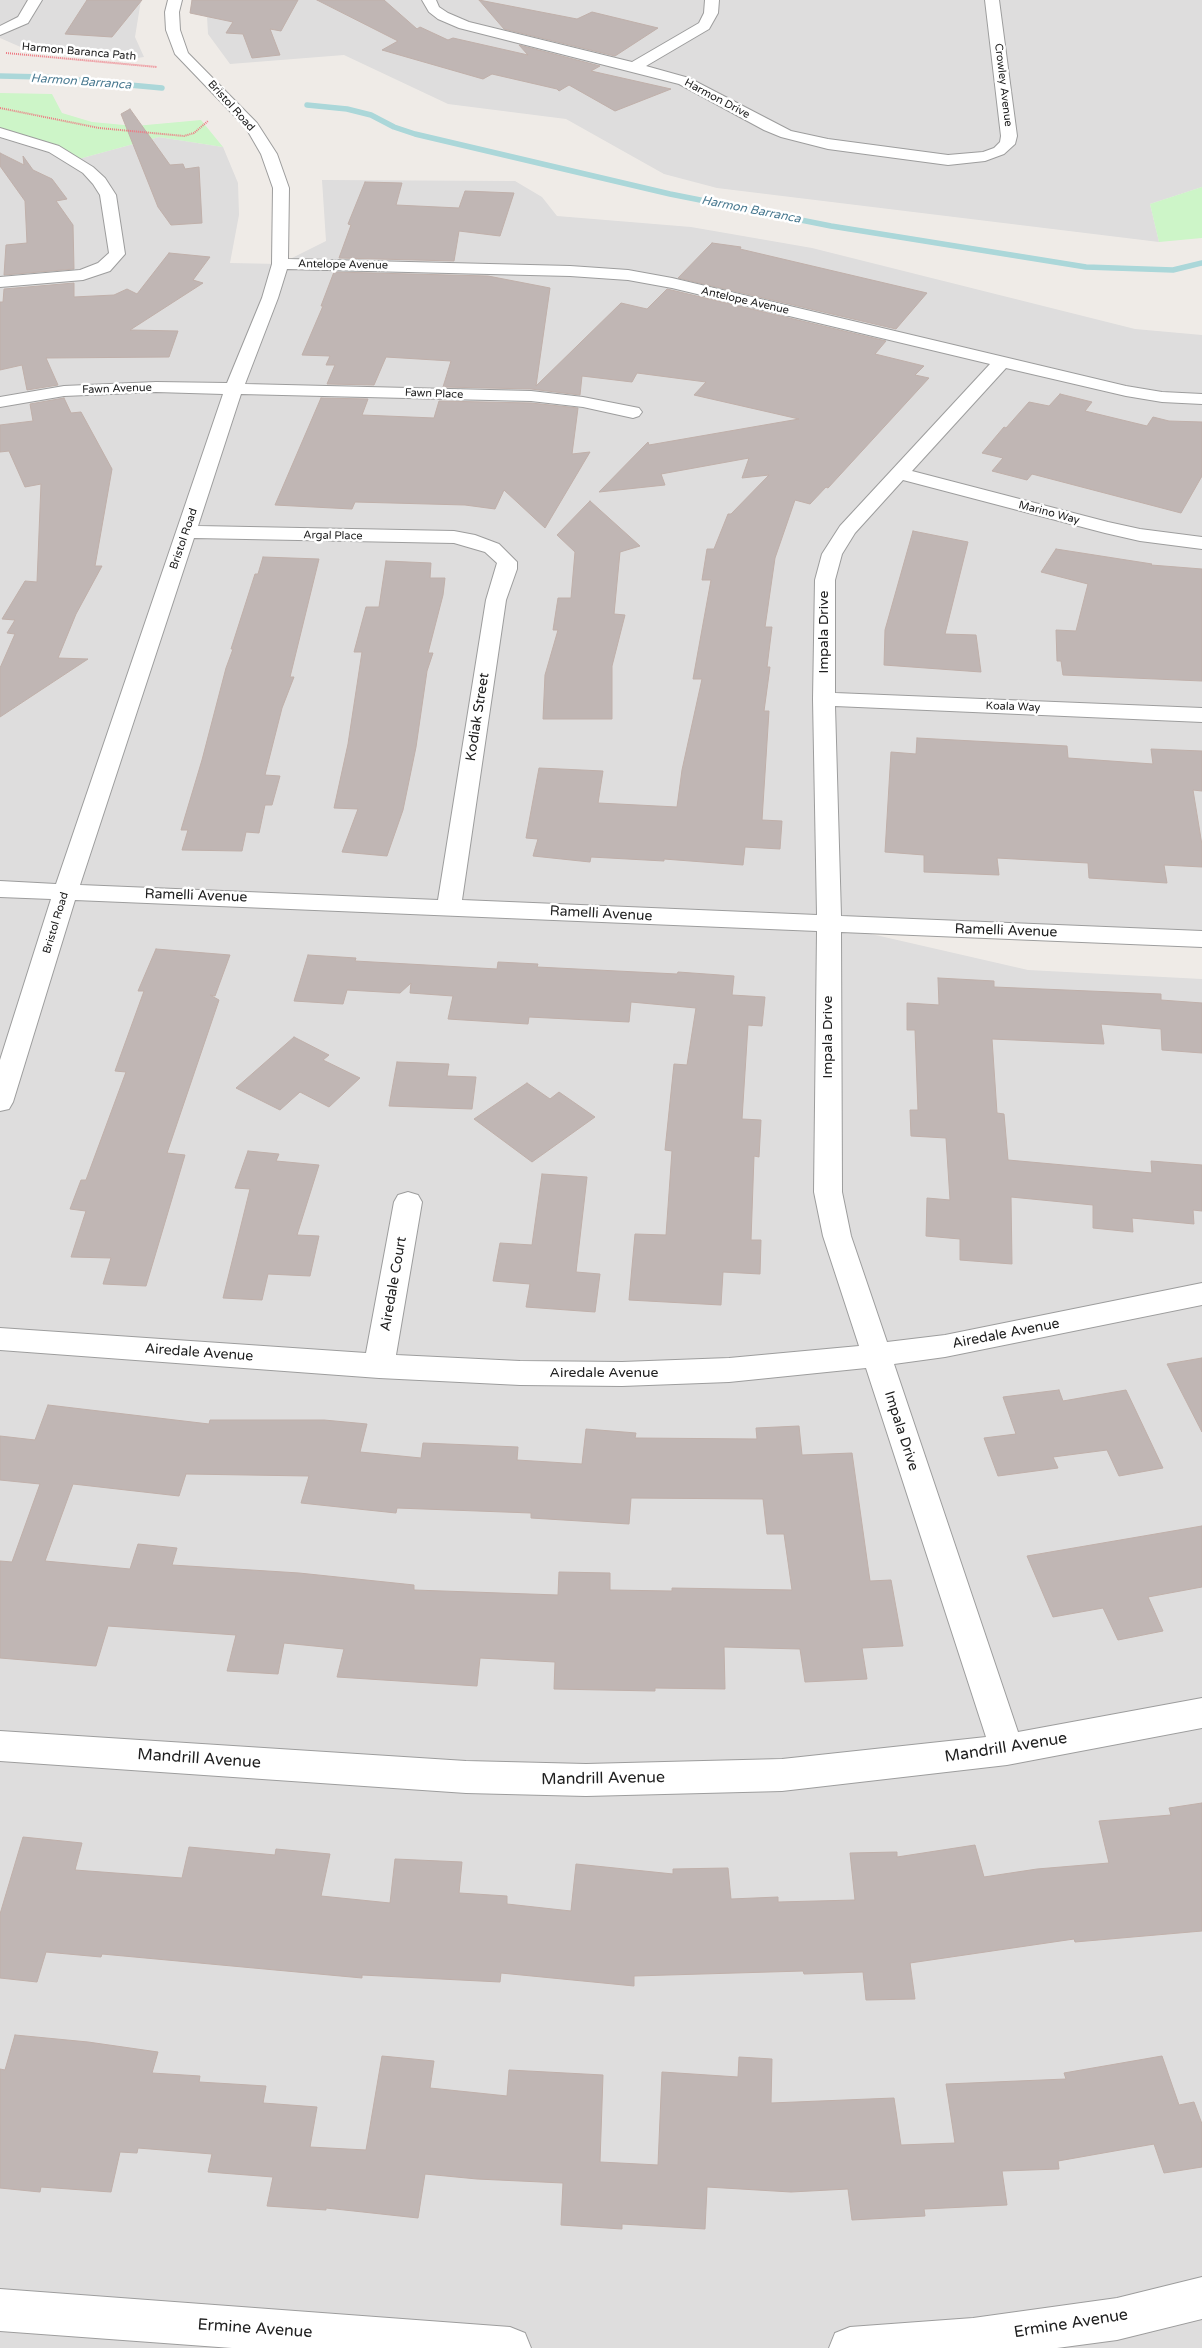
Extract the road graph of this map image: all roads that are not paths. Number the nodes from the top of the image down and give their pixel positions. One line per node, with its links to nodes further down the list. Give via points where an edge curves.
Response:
1 (34, 0): 6 (street, via 23,20)
2 (175, 0): 10 (street, Bristol Road, via 173,30 182,54 252,126 268,154 281,188)
3 (429, 0): 7 (street, Harmon Drive, via 443,16 464,25)
4 (712, 0): 7 (street, via 711,13 704,26)
5 (992, 0): 9 (street, Crowley Avenue, via 1010,136 999,151)
6 (5, 29)
7 (634, 67): 9 (street, Harmon Drive, via 684,81 769,127 807,140 928,158)
8 (0, 132): 11 (street, via 54,149 100,181 108,195 117,254 94,272)
9 (986, 156)
10 (280, 264): 12 (street, Antelope Avenue, via 570,270 628,275); 13 (street, Bristol Road)
11 (0, 282)
12 (1001, 362): 14 (street, Antelope Avenue, via 1126,391); 17 (street, Impala Drive)
13 (234, 388): 15 (street, Fawn Avenue, via 96,389); 16 (street, Fawn Place, via 540,397); 18 (street, Bristol Road)
14 (1202, 399)
15 (0, 402)
16 (633, 412)
17 (899, 473): 20 (street, Marino Way, via 1105,527); 21 (street, Impala Drive, via 847,530 832,554 825,580)
18 (186, 532): 19 (street, Argal Place, via 384,538 439,536); 24 (street, Bristol Road)
19 (480, 543): 25 (street, Kodiak Street, via 501,556 507,562 507,569 496,600)
20 (1202, 543)
21 (824, 699): 22 (street, Koala Way); 26 (street, Impala Drive)
22 (1202, 715)
23 (0, 889): 24 (street, Ramelli Avenue)
24 (66, 891): 25 (street, Ramelli Avenue); 28 (street, Bristol Road)
25 (449, 907): 26 (street, Ramelli Avenue)
26 (828, 924): 27 (street, Ramelli Avenue); 32 (street, Impala Drive, via 828,1192 837,1236)
27 (1202, 940)
28 (0, 1102)
29 (408, 1202): 33 (street, Airedale Court)
30 (1202, 1294): 32 (street, Airedale Avenue, via 945,1346)
31 (0, 1339): 33 (street, Airedale Avenue)
32 (876, 1356): 33 (street, Airedale Avenue, via 729,1370 622,1374); 36 (street, Impala Drive)
33 (379, 1366)
34 (1202, 1714): 36 (street, Mandrill Avenue)
35 (0, 1746): 36 (street, Mandrill Avenue, via 466,1777 576,1780 782,1775)
36 (1007, 1750)
37 (1202, 2298): 40 (street, Ermine Avenue, via 1107,2320 973,2339)
38 (0, 2310): 39 (street, Ermine Avenue)
39 (510, 2348)
40 (850, 2348)

